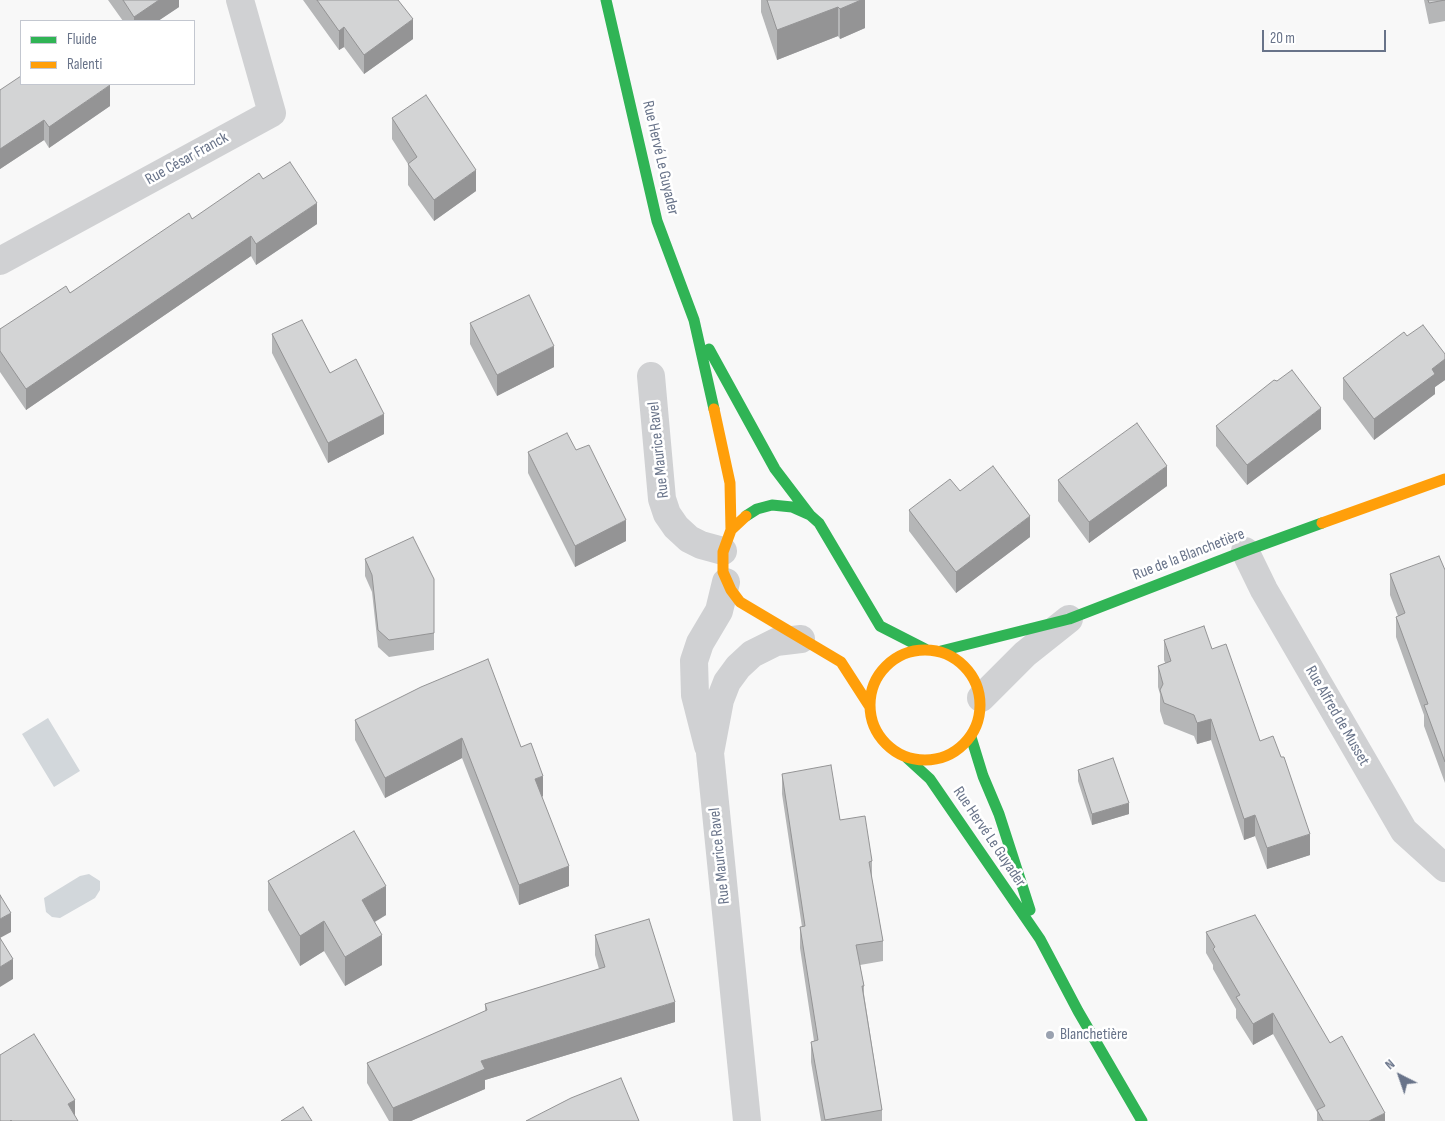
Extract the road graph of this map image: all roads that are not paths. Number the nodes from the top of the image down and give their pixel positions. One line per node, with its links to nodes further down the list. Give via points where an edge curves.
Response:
1 (240, 0): 3 (street, Rue César Franck, via 272,112)
2 (606, 0): 4 (street, Rue Hervé Le Guyader, via 657,221)
3 (0, 261)
4 (694, 320): 7 (street, Rue Hervé Le Guyader, via 775,469); 8 (street, Rue Hervé Le Guyader, via 730,483)
5 (651, 376): 8 (street, Rue Maurice Ravel, via 662,499 667,514 690,540 701,545)
6 (1445, 479): 9 (street, Rue de la Blanchetière)
7 (810, 514): 8 (street, via 792,507 772,505 757,509 742,518); 13 (street, Rue Hervé Le Guyader, via 819,523 880,626)
8 (727, 541): 10 (street, Rue Hervé Le Guyader, via 722,562)
9 (1245, 551): 11 (street, Rue de la Blanchetière); 20 (street, Rue Alfred de Musset, via 1264,590 1404,831)
10 (726, 582): 12 (street, Rue Hervé Le Guyader, via 740,602); 18 (street, via 719,611 700,643 694,661 695,695)
11 (1069, 619): 14 (street, Rue de la Blanchetière); 15 (street, via 1025,654)
12 (801, 639): 16 (street, Rue Hervé Le Guyader, via 841,662); 18 (street, Rue Maurice Ravel, via 776,642 752,654 738,667 720,700)
13 (925, 649): 14 (street); 16 (street, via 908,652 892,660 872,689)
14 (941, 651): 15 (street, via 960,661 974,678)
15 (981, 698): 17 (street, via 979,718)
16 (870, 707): 19 (street, via 872,723 880,738)
17 (971, 737): 19 (street, via 955,751 936,760); 21 (street, Rue Hervé Le Guyader)
18 (710, 753): 22 (street, Rue Maurice Ravel)
19 (907, 758): 21 (street, Rue Hervé Le Guyader, via 930,779)
20 (1445, 868)
21 (1040, 939): 23 (street, Rue Hervé Le Guyader)
22 (747, 1121)
23 (1142, 1121)

